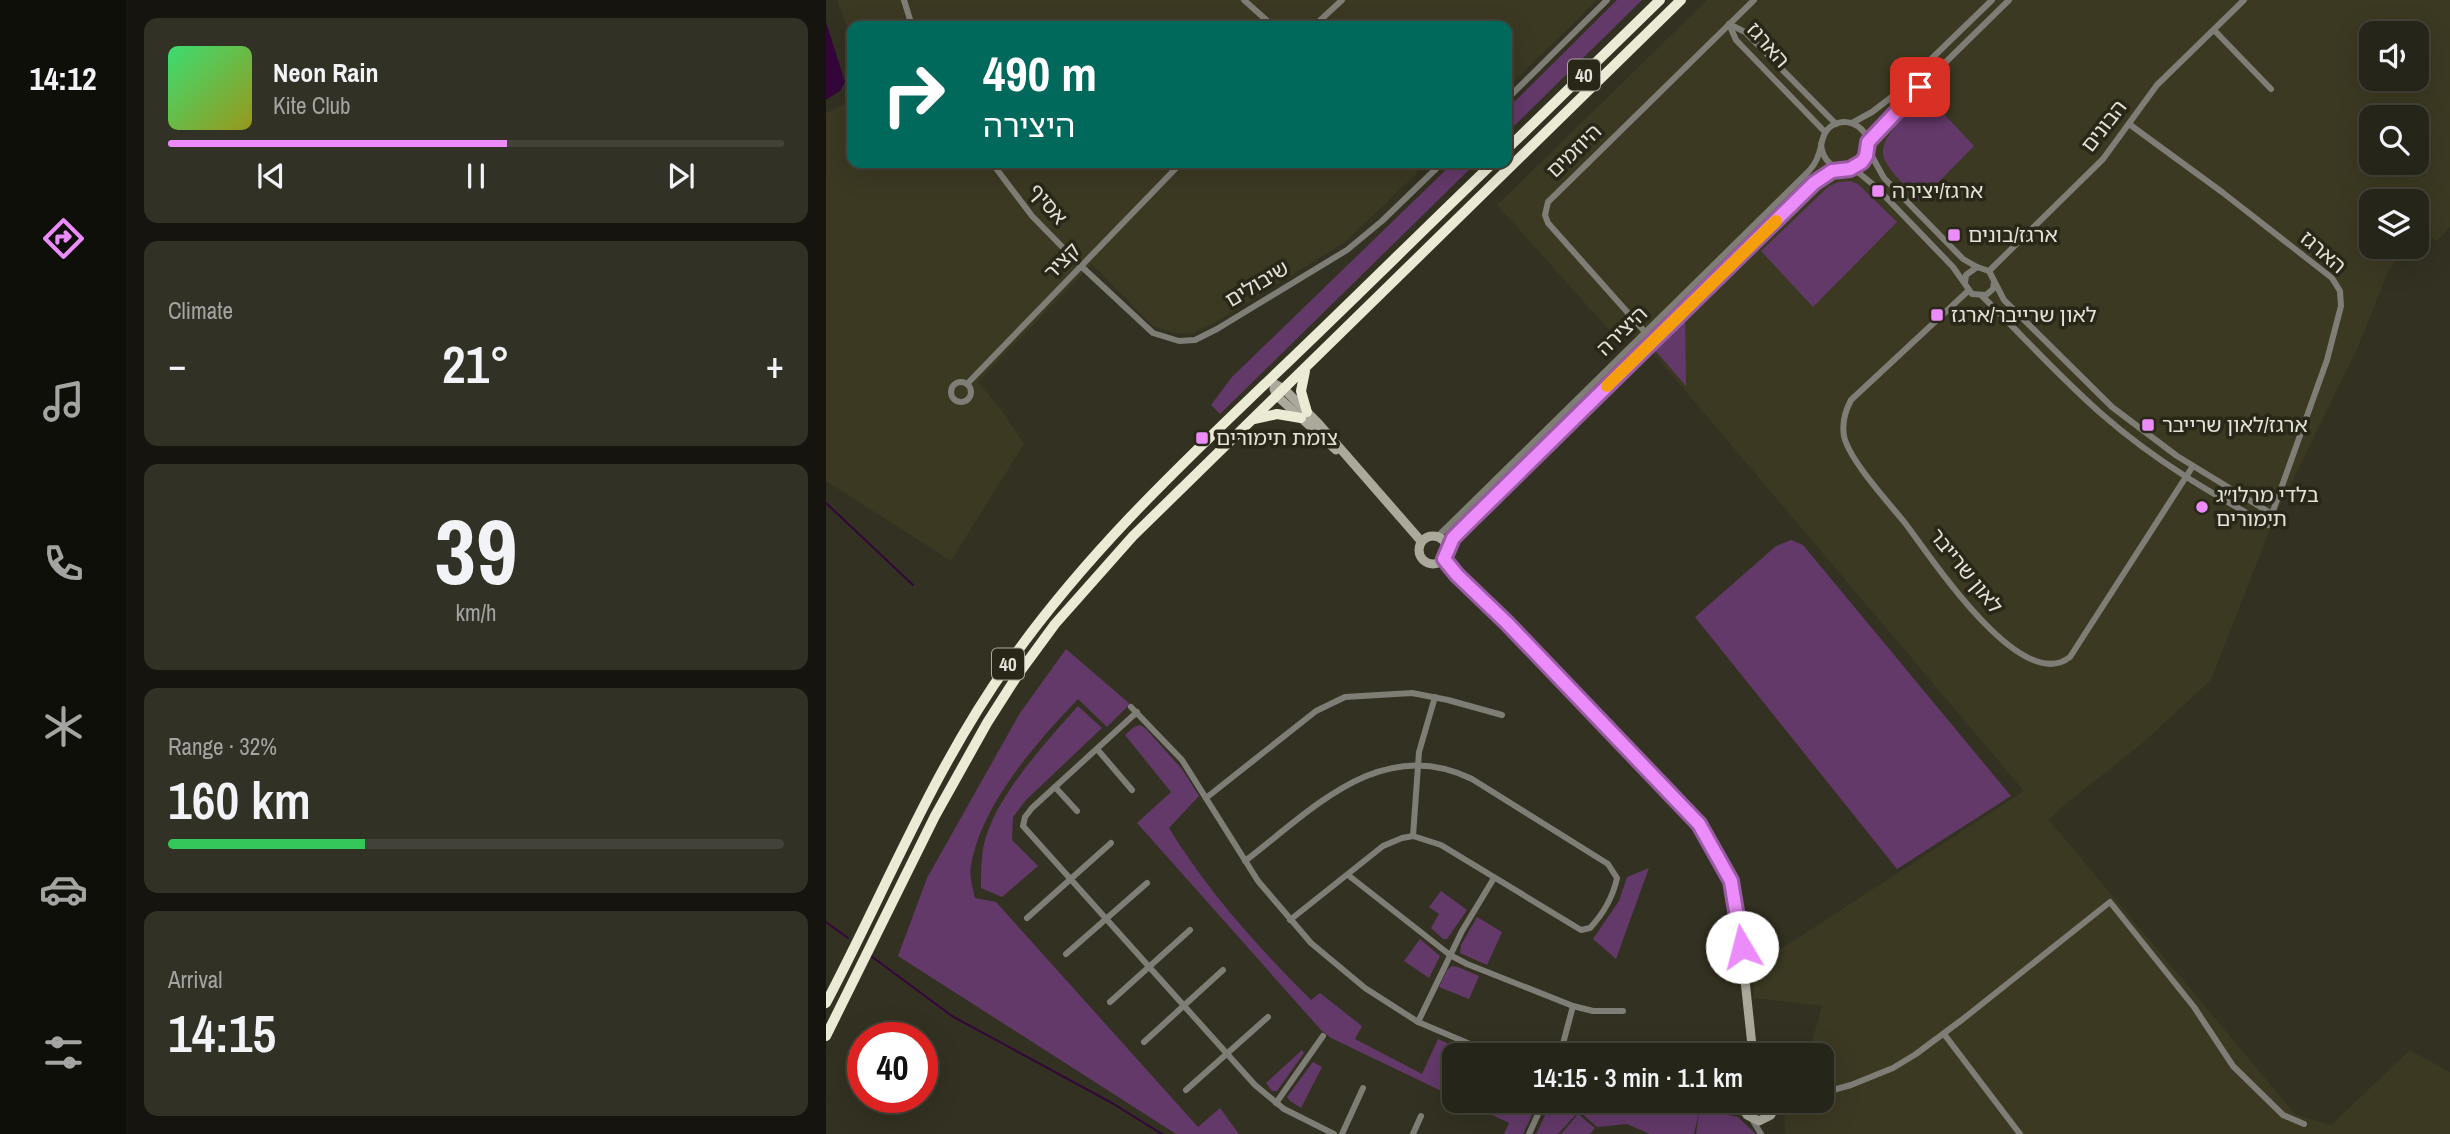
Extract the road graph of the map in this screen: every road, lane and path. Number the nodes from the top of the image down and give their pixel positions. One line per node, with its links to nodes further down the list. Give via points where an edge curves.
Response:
1 (904, 0): 11 (street)
2 (1244, 0): 12 (street)
3 (1342, 0): 13 (street)
4 (1607, 0): 17 (street)
5 (1660, 0): 22 (highway, 40)
6 (1681, 0): 25 (highway, 40)
7 (1754, 0): 14 (street, היוזמים)
8 (1992, 0): 18 (street, via 1894,96)
9 (2009, 0): 24 (street, via 1902,105)
10 (2244, 0): 15 (street, הבונים)
11 (910, 21)
12 (1267, 21)
13 (1319, 21)
14 (1729, 24): 19 (street, הארגז, via 1745,32); 21 (street, הארגז, via 1736,40); 40 (street, היוזמים, via 1548,202 1548,223)
15 (2214, 30): 16 (street); 20 (street, הבונים, via 2163,79)
16 (2271, 89)
17 (1512, 94)
18 (1852, 123): 19 (street); 24 (street, via 1863,131)
19 (1836, 124): 21 (street)
20 (2129, 124): 35 (street, הבונים, via 2103,159); 50 (street, הארגז, via 2332,278 2340,291 2341,306 2327,360)
21 (1825, 132): 23 (street)
22 (1512, 144)
23 (1821, 145): 32 (street, via 1829,164); 40 (street, היצירה, via 1806,174)
24 (1868, 146): 31 (street, via 1862,162); 34 (street, via 1884,178 1963,259)
25 (1512, 165)
26 (996, 168): 33 (street, אסיף, via 1032,216)
27 (1176, 168): 33 (street, קציר)
28 (1437, 168): 33 (street, שיבולים, via 1347,250 1195,340 1179,341 1153,332)
29 (1488, 168): 43 (highway, 40)
30 (1509, 168): 42 (highway, 40)
31 (1850, 169): 32 (street); 37 (street, via 1876,187)
32 (1842, 170): 41 (street, היצירה, via 1814,183)
33 (1081, 266): 44 (street, קציר)
34 (1977, 267): 35 (street); 37 (street, via 1966,275)
35 (1989, 271): 36 (street)
36 (1994, 280): 39 (street, via 1993,289); 48 (street, via 2004,299 2094,391)
37 (1965, 284): 38 (street)
38 (1968, 291): 39 (street); 49 (street, לאון שרייבר, via 1851,400 1844,437 1870,479 1971,609 2000,638 2045,664 2056,665 2070,657)
39 (1982, 296): 49 (street, הארגז, via 2104,417)
40 (1645, 332): 41 (street, היוזמים); 51 (street, היצירה)
41 (1653, 341): 53 (street, היצירה, via 1453,538)
42 (1308, 365): 45 (highway, 40); 46 (highway, via 1301,386)
43 (1269, 381): 45 (street); 80 (highway, 40, via 1098,550 1013,657 946,766)
44 (967, 384)
45 (1281, 392): 46 (street); 47 (highway, 40)
46 (1304, 415): 47 (highway, via 1271,414); 52 (street)
47 (1252, 420): 87 (highway, 40, via 1111,559 1018,673 935,816)
48 (2193, 466): 49 (street, לאון שרייבר); 50 (street)
49 (2186, 477): 50 (street, הארגז, via 2268,525)
50 (2272, 514)
51 (1438, 536): 52 (street); 53 (street, via 1446,543)
52 (1421, 541): 53 (street, via 1421,558 1429,564)
53 (1443, 558): 92 (street, via 1699,824 1731,881)
54 (1435, 697): 57 (street); 59 (street); 62 (street, via 1396,692 1334,700)
55 (1131, 707): 56 (street)
56 (1138, 712): 58 (street); 62 (street, via 1182,760)
57 (1502, 715)
58 (1097, 749): 60 (street); 61 (street)
59 (1418, 766): 64 (street); 66 (street, via 1375,771 1350,782); 68 (street, via 1451,770 1472,779 1608,864 1617,878 1609,901 1586,930)
60 (1055, 787): 63 (street); 69 (street, via 1027,813 1023,827)
61 (1132, 790)
62 (1206, 798): 66 (street)
63 (1077, 811)
64 (1413, 836): 67 (street, via 1383,846); 68 (street, via 1441,845)
65 (1111, 843): 69 (street)
66 (1245, 861): 73 (street)
67 (1348, 875): 73 (street); 76 (street)
68 (1494, 878): 76 (street)
69 (1070, 880): 71 (street); 72 (street)
70 (1147, 883): 72 (street)
71 (1027, 918)
72 (1106, 919): 75 (street); 77 (street)
73 (1290, 920): 85 (street, via 1355,980)
74 (1190, 930): 77 (street)
75 (1066, 954)
76 (1450, 955): 82 (street); 85 (street)
77 (1149, 967): 79 (street); 81 (street)
78 (1223, 970): 81 (street)
79 (1110, 1002)
80 (826, 1003)
81 (1184, 1006): 89 (street); 93 (street)
82 (1573, 1006): 83 (street); 91 (street)
83 (1623, 1011)
84 (1268, 1017): 93 (street)
85 (1418, 1022): 90 (street)
86 (1944, 1034): 96 (street, via 1893,1068); 106 (street, via 2110,902 2194,1007 2233,1066 2283,1115); 112 (street)
87 (826, 1036)
88 (1323, 1036): 97 (street)
89 (1144, 1042)
90 (1468, 1043)
91 (1563, 1043)
92 (1752, 1043)
93 (1227, 1054): 95 (street); 97 (street)
94 (1363, 1088): 108 (street)
95 (1186, 1090)
96 (1834, 1090)
97 (1276, 1103): 107 (street)
98 (1539, 1113): 110 (street)
99 (1742, 1113): 105 (street)
100 (1748, 1113): 105 (street)
101 (1770, 1113): 104 (street)
102 (1773, 1113): 104 (street)
103 (1421, 1116): 109 (street)
104 (1769, 1116): 105 (street, via 1759,1121); 111 (street)
105 (1750, 1117): 111 (street)
106 (2304, 1124)
107 (1334, 1134)
108 (1342, 1134)
109 (1413, 1134)
110 (1529, 1134)
111 (1763, 1134)
112 (2020, 1134)

